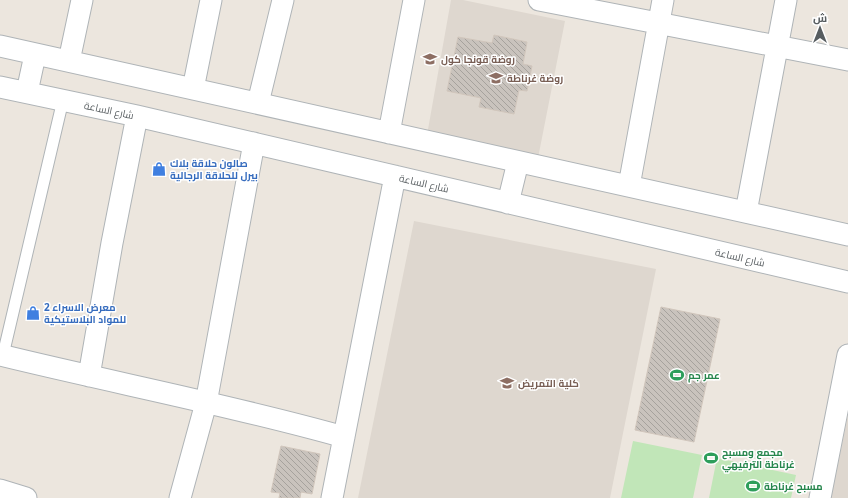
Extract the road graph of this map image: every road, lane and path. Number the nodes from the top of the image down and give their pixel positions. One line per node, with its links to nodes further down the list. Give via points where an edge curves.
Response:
1 (82, 0): 13 (street)
2 (211, 0): 15 (street)
3 (283, 0): 18 (street)
4 (414, 0): 20 (street)
5 (539, 0): 8 (street)
6 (663, 0): 8 (street)
7 (786, 0): 10 (street)
8 (658, 23): 10 (street); 24 (street)
9 (0, 46): 11 (street)
10 (777, 47): 12 (street); 26 (street)
11 (35, 55): 13 (street); 16 (street)
12 (848, 60)
13 (69, 61): 15 (street)
14 (0, 86): 16 (street, شارع الساعة)
15 (193, 89): 18 (street)
16 (27, 92): 17 (street, شارع الساعة)
17 (63, 100): 19 (street, شارع الساعة); 29 (lane)
18 (258, 103): 20 (street)
19 (137, 116): 21 (street, شارع الساعة); 31 (street)
20 (389, 133): 22 (street)
21 (254, 143): 23 (street, شارع الساعة); 32 (street)
22 (518, 162): 24 (street); 25 (street)
23 (394, 176): 25 (street, شارع الساعة); 33 (street)
24 (628, 186): 26 (street)
25 (508, 203): 28 (street, شارع الساعة)
26 (746, 212): 27 (street)
27 (848, 235)
28 (848, 282)
29 (2, 355): 31 (street)
30 (848, 356): 38 (street)
31 (89, 376): 32 (street)
32 (206, 403): 33 (street); 36 (street)
33 (344, 436): 37 (street)
34 (0, 490): 35 (street)
35 (26, 498)
36 (180, 498)
37 (332, 498)
38 (820, 498)

